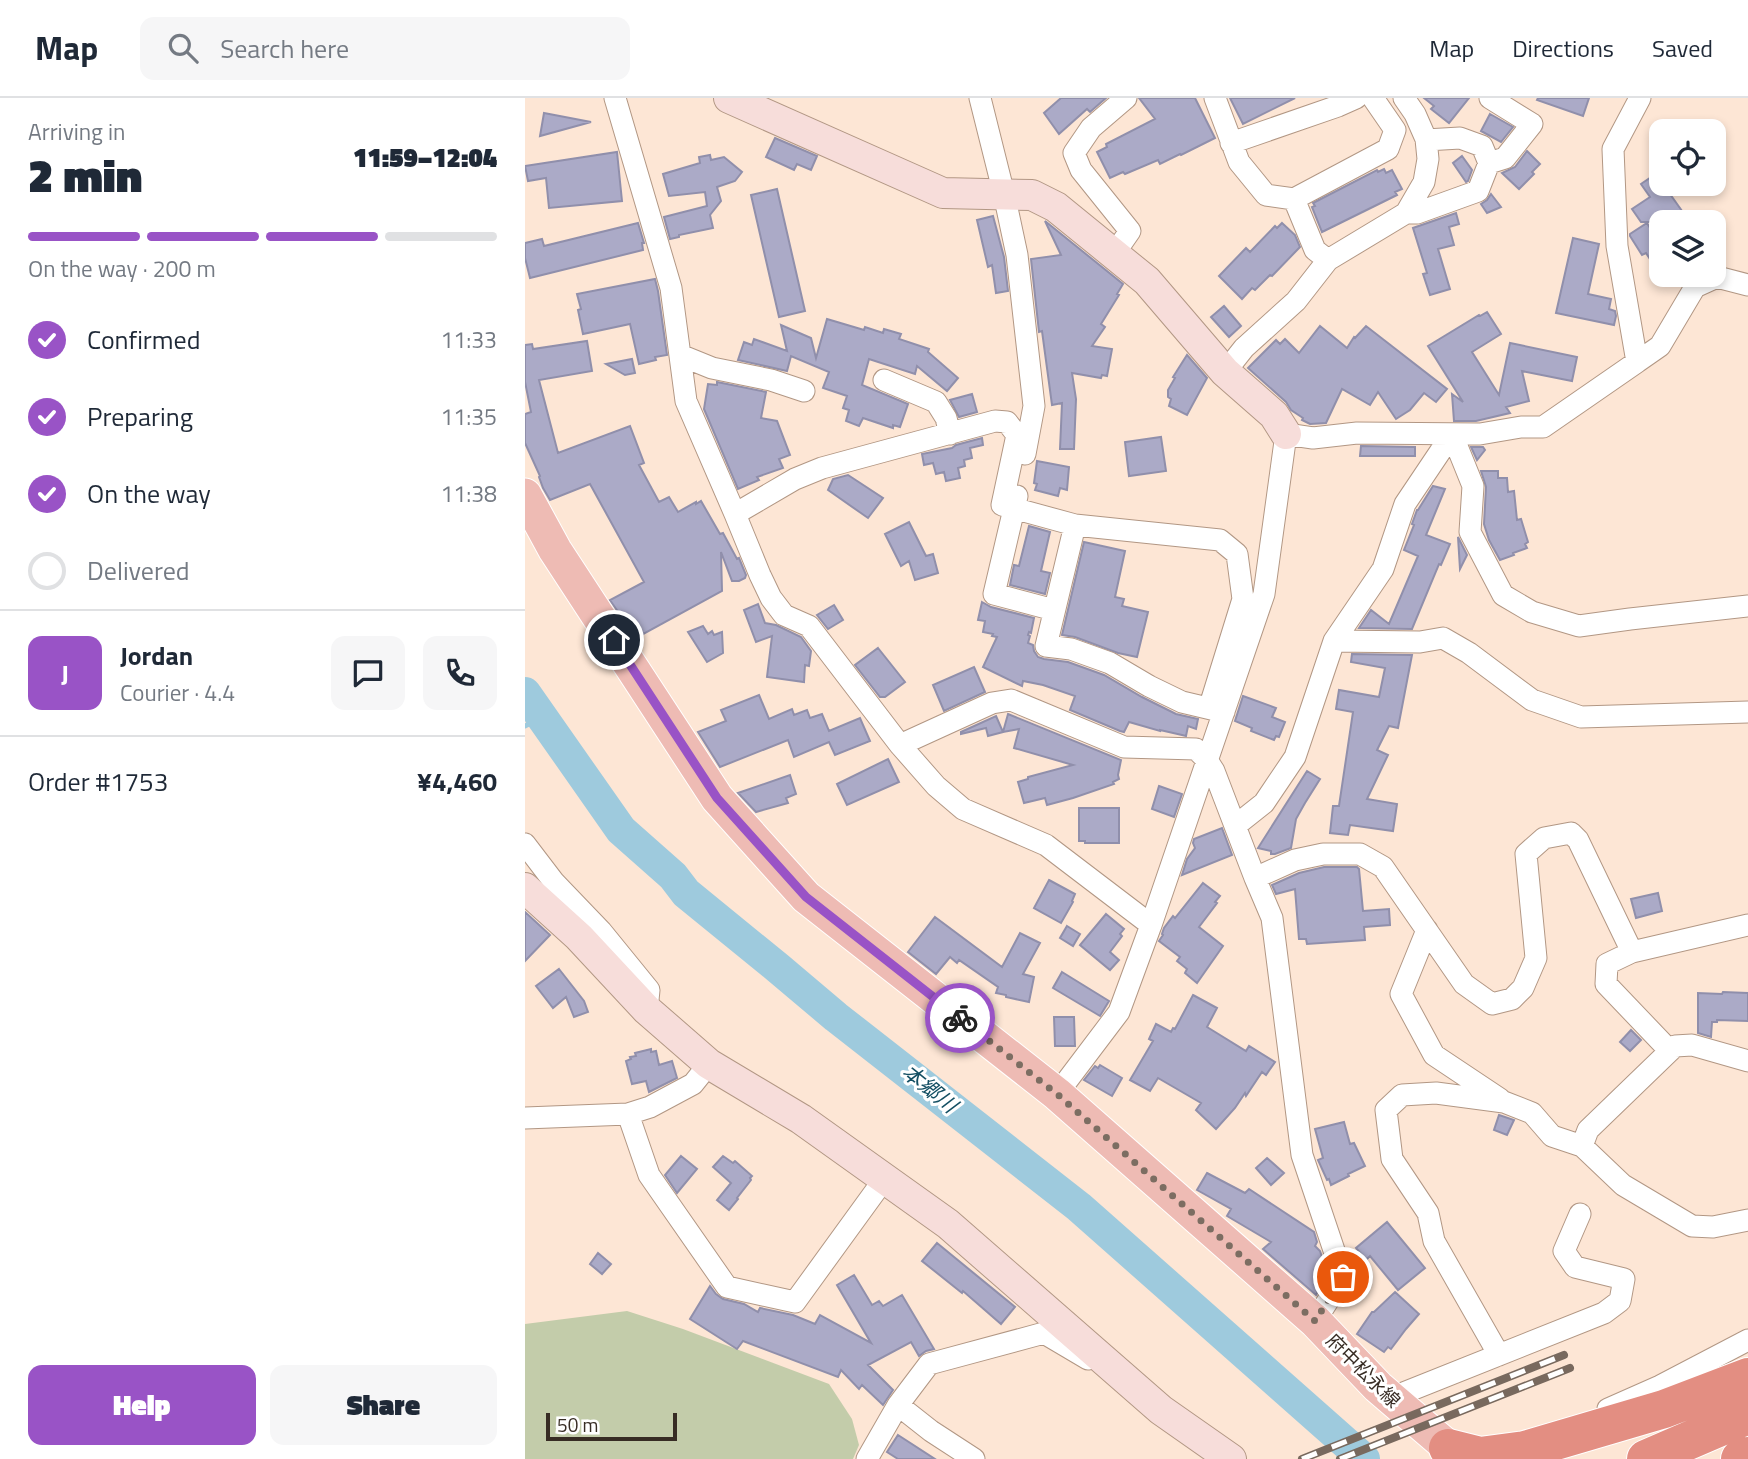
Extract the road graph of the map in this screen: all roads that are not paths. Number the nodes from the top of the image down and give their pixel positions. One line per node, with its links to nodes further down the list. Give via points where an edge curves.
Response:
1 (615, 98): 19 (street, via 671,288)
2 (729, 98): 13 (street, via 943,193)
3 (980, 98): 13 (street)
4 (1126, 98): 16 (street, via 1091,128 1074,153 1081,170 1131,231)
5 (1215, 98): 11 (street)
6 (1404, 98): 10 (street)
7 (1490, 98): 12 (street, via 1532,124 1505,158)
8 (1640, 98): 20 (street, via 1613,149 1617,246)
9 (1371, 99): 11 (street); 14 (street, via 1395,130 1388,149)
10 (1426, 140): 12 (street, via 1460,138 1482,146); 15 (street, via 1424,182)
11 (1231, 143): 14 (street, via 1239,162 1266,195)
12 (1489, 163): 15 (street, via 1478,191)
13 (1004, 194): 16 (street, via 1032,195 1056,207); 28 (street, via 1017,254 1034,406)
14 (1294, 199): 17 (street, via 1315,250)
15 (1406, 213): 17 (street)
16 (1114, 254): 21 (street, via 1147,281)
17 (1328, 260): 21 (street, via 1296,301 1244,348)
18 (1748, 285): 20 (street, via 1717,277 1695,287 1660,346)
19 (680, 355): 23 (street, via 712,368); 29 (street, via 686,401)
20 (1637, 362): 26 (street, via 1543,427)
21 (1225, 372): 25 (street, via 1274,415)
22 (884, 380): 24 (street, via 936,402)
23 (804, 391)
24 (950, 434): 28 (street, via 1007,422 1017,435 1002,505); 29 (street, via 822,468)
25 (1286, 434): 26 (street, via 1314,438 1357,433); 34 (street, via 1264,594)
26 (1452, 434): 31 (street, via 1472,486 1470,532 1503,595 1531,612 1579,626); 33 (street, via 1405,504 1383,569)
27 (525, 495): 50 (main road, 府中松永線, via 555,550 717,798 806,897)
28 (1015, 509): 30 (street); 32 (street, via 993,594)
29 (735, 514): 36 (street, via 771,598 785,615 809,626)
30 (1075, 525): 32 (street); 34 (street, via 1220,540 1237,554 1243,599 1212,699)
31 (1748, 606)
32 (1054, 610): 34 (street, via 1046,646 1071,649 1110,663 1182,702)
33 (1334, 641): 35 (street, via 1443,638 1532,700 1581,717); 38 (street, via 1295,757 1264,803)
34 (1224, 712): 37 (street)
35 (1748, 712)
36 (900, 745): 37 (street, via 992,703 1011,700 1124,747 1196,749); 42 (street, via 936,786 963,808 1046,845)
37 (1207, 760): 38 (street); 42 (street)
38 (1235, 825): 40 (street)
39 (525, 844): 46 (street, via 649,990)
40 (1255, 878): 44 (street, via 1295,860 1360,854 1383,867); 58 (street, via 1272,918 1302,1155 1343,1277)
41 (525, 888): 46 (street, via 579,937)
42 (1151, 925): 50 (street, via 1119,1012)
43 (1748, 925): 45 (street)
44 (1427, 930): 45 (street, via 1464,984 1492,1004 1512,999 1523,988 1536,958 1526,854 1544,838 1571,832); 51 (street, via 1401,994 1434,1055)
45 (1632, 952): 47 (street, via 1607,964 1606,984)
46 (647, 1010): 49 (street)
47 (1670, 1051): 48 (street, via 1675,1046 1692,1045); 54 (street, via 1588,1130)
48 (1748, 1061)
49 (709, 1063): 52 (street, via 693,1084); 55 (street)
50 (1057, 1094): 58 (main road, 府中松永線)
51 (1504, 1102): 54 (street, via 1532,1113 1552,1136); 60 (street, via 1436,1093 1402,1095 1386,1110 1392,1159 1428,1213 1434,1241)
52 (628, 1114): 53 (street); 55 (street, via 649,1175 727,1287 795,1302)
53 (525, 1118)
54 (1582, 1146): 57 (street, via 1623,1185 1692,1226)
55 (885, 1178): 62 (street, via 948,1224)
56 (1580, 1214): 60 (street, via 1564,1251 1575,1267 1624,1279 1620,1301 1604,1313)
57 (1748, 1220)
58 (1315, 1321): 63 (main road, 府中松永線)
59 (1748, 1339): 66 (street, via 1608,1409)
60 (1499, 1355): 63 (street)
61 (1748, 1377): 66 (highway)
62 (1129, 1382): 64 (street, via 1044,1333 929,1364); 72 (street)
63 (1391, 1398): 67 (main road, 府中松永線)
64 (898, 1405): 70 (street); 71 (street)
65 (1748, 1415): 73 (highway)
66 (1613, 1424): 68 (highway)
67 (1455, 1454): 68 (highway)
68 (1521, 1454)
69 (1748, 1456): 74 (highway)
70 (866, 1459)
71 (974, 1459)
72 (1231, 1459)
73 (1646, 1459)
74 (1740, 1459)

